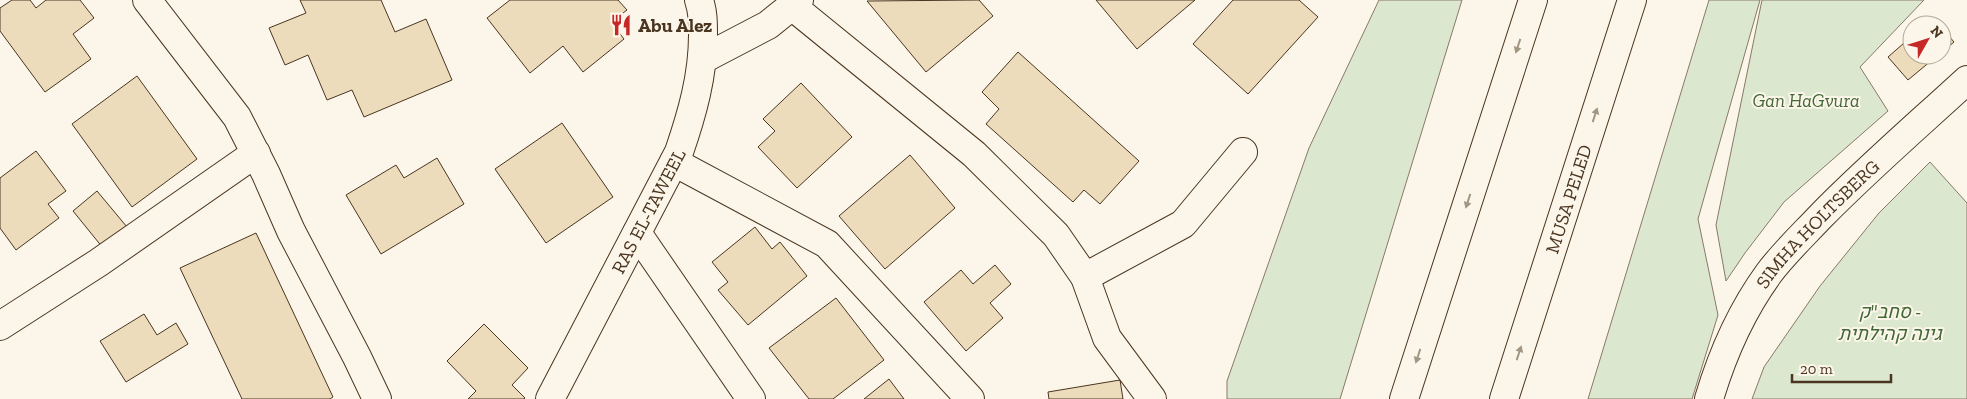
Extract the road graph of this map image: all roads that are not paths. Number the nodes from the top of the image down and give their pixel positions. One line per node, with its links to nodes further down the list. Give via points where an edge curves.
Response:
1 (147, 0): 9 (main road, via 237,117)
2 (1533, 0): 19 (main road, one-way to 19)
3 (1632, 0): 20 (main road, MUSA PELED, one-way to 3)
4 (795, 3): 6 (main road, via 768,25); 12 (main road, via 974,154 1056,235)
5 (701, 5): 6 (main road, RAS EL-TAWEEL)
6 (703, 59): 10 (main road, RAS EL-TAWEEL, via 692,116)
7 (1967, 80): 21 (main road, SIMHA HOLTSBERG, via 1841,195 1770,272 1747,306)
8 (1243, 152): 12 (main road, via 1183,224)
9 (256, 153): 13 (main road, via 98,263); 14 (main road, via 290,231)
10 (674, 162): 11 (main road, RAS EL-TAWEEL); 17 (main road, via 827,244)
11 (637, 233): 15 (main road, RAS EL-TAWEEL); 16 (main road)
12 (1085, 277): 18 (main road, via 1107,338)
13 (0, 326)
14 (377, 399)
15 (550, 399)
16 (751, 399)
17 (970, 399)
18 (1152, 399)
19 (1404, 399)
20 (1504, 399)
21 (1709, 399)

